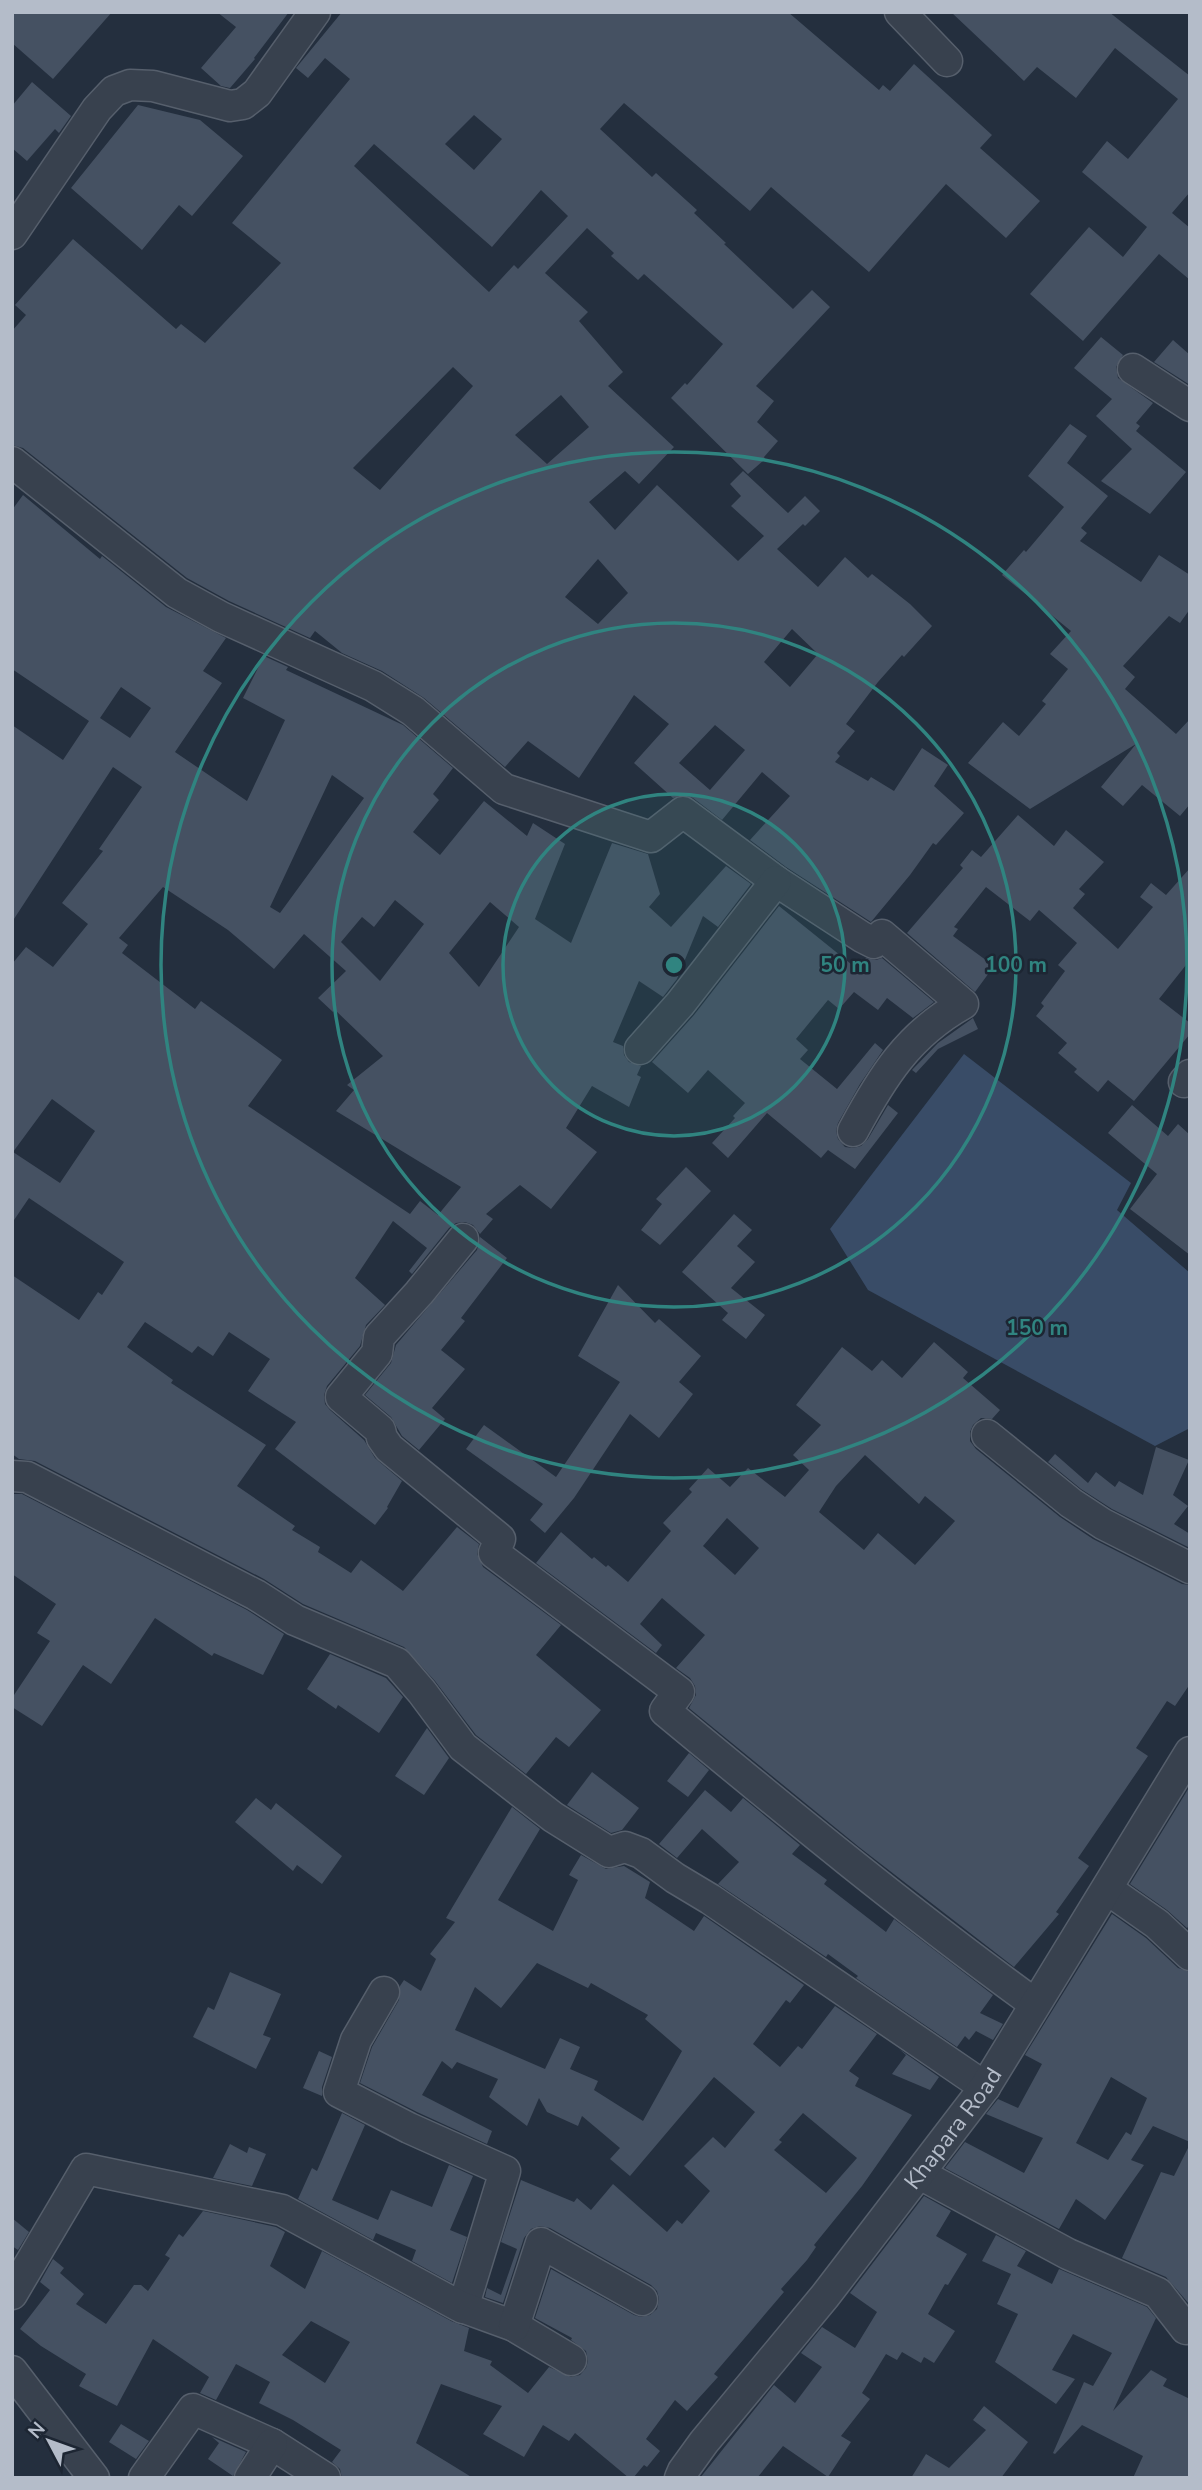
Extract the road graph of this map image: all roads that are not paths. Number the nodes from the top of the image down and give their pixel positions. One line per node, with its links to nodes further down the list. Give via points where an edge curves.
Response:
1 (900, 12): 3 (street)
2 (310, 14): 4 (street, via 257,93 243,104 230,106 153,86 130,85 114,91)
3 (947, 61)
4 (12, 234)
5 (1133, 369): 6 (street)
6 (1190, 406)
7 (12, 462): 8 (street, via 177,593 373,686 413,711 505,789 651,836 683,812)
8 (776, 881): 9 (street); 10 (street, via 874,943 882,935 963,1004 907,1046)
9 (640, 1049)
10 (853, 1131)
11 (463, 1239): 21 (street, via 379,1337 377,1353 341,1397 380,1430 390,1448 500,1539 494,1553 679,1692 665,1711 848,1864)
12 (988, 1435): 14 (street, via 1071,1503)
13 (12, 1476): 22 (street, via 39,1483 256,1595 295,1620 397,1663 463,1747 553,1816 609,1852 625,1847 641,1853)
14 (1190, 1568)
15 (1190, 1752): 16 (street, Khapara Road)
16 (1107, 1889): 17 (street, via 1157,1924); 21 (street, Khapara Road)
17 (1190, 1955)
18 (1190, 1962): 19 (street, via 1185,1974)
19 (1190, 1978)
20 (384, 1992): 26 (street, via 356,2040 339,2092 506,2171)
21 (1035, 2004): 22 (street, Khapara Road)
22 (985, 2087): 23 (street, Khapara Road)
23 (920, 2174): 28 (street, via 1068,2254 1158,2293); 36 (street, Khapara Road)
24 (12, 2294): 26 (street, via 86,2169 282,2210)
25 (642, 2300): 27 (street, via 541,2243)
26 (463, 2308): 27 (street)
27 (514, 2326): 29 (street)
28 (1186, 2329)
29 (571, 2360)
30 (12, 2371): 32 (street)
31 (272, 2444): 33 (street, via 193,2409); 34 (street); 35 (street)
32 (94, 2478)
33 (144, 2478)
34 (250, 2478)
35 (325, 2478)
36 (680, 2478)

